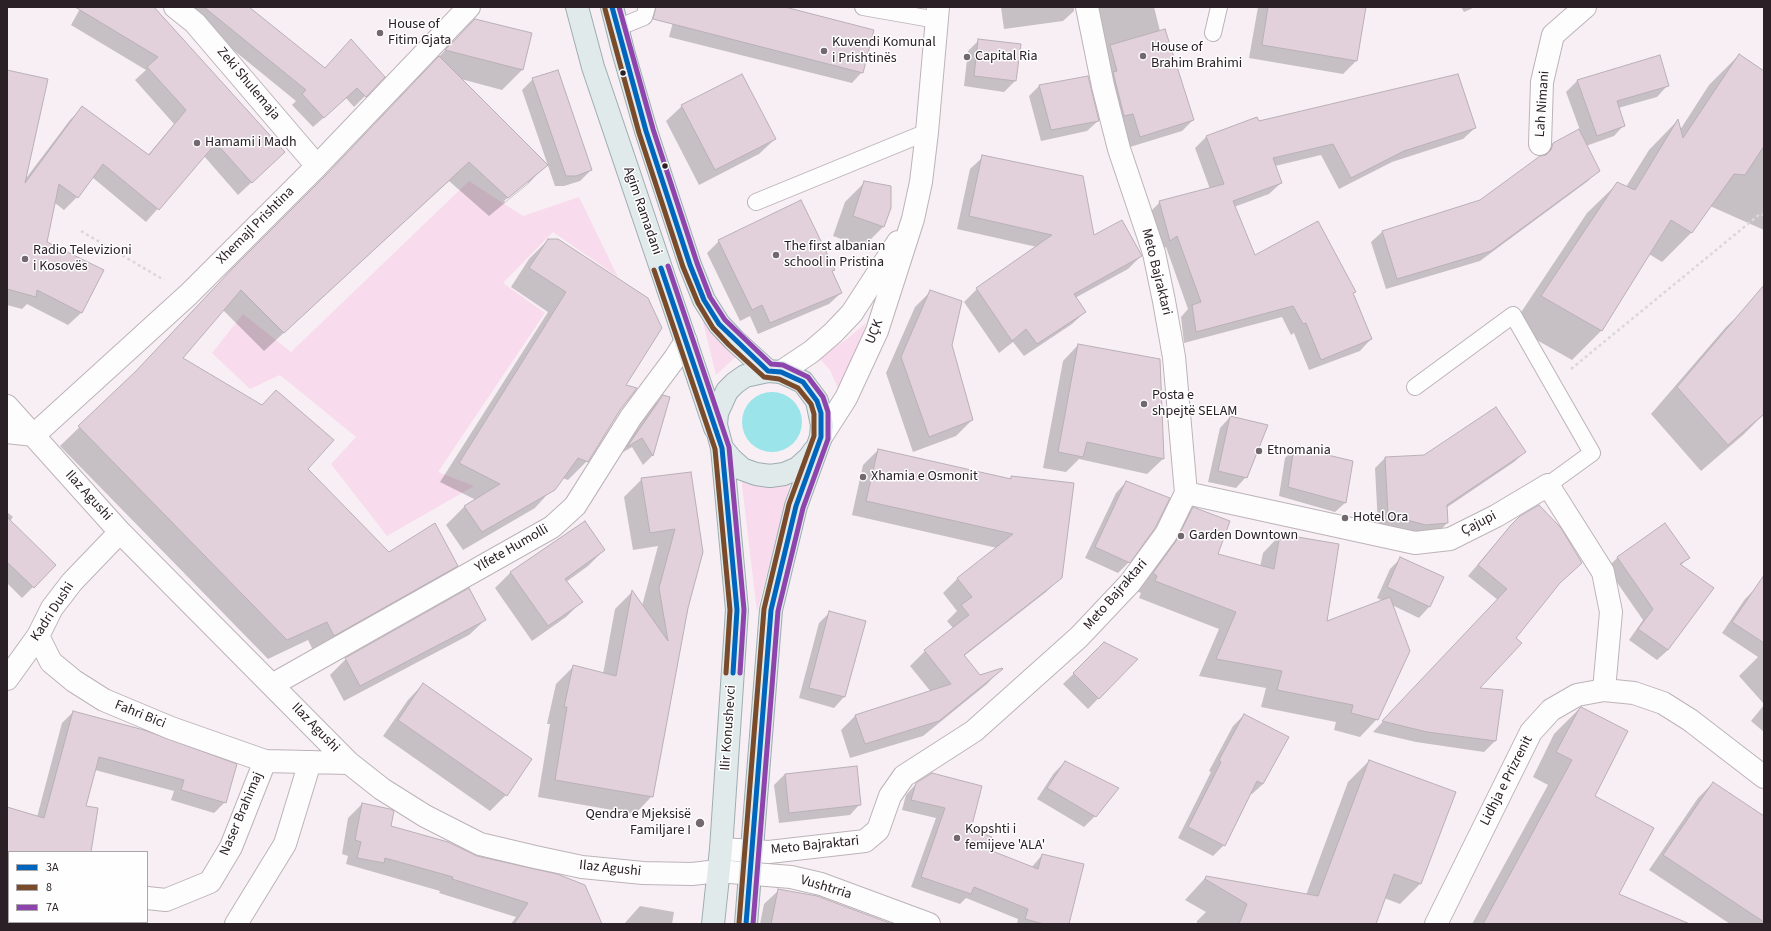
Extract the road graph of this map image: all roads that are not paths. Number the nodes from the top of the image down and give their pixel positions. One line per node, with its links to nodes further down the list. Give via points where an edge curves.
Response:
1 (175, 7): 14 (street, Zeki Shulemaja, via 195,23)
2 (469, 7): 14 (street, Xhemajl Prishtina)
3 (577, 7): 17 (main road, Agim Ramadani, via 593,67)
4 (647, 7): 10 (lane, via 644,16)
5 (863, 7): 9 (lane)
6 (1087, 7): 26 (street, Meto Bajraktari, via 1102,86 1119,149 1154,253 1164,301 1174,357)
7 (1219, 7): 11 (lane)
8 (1585, 7): 13 (street, Lah Nimani, via 1553,35 1542,82)
9 (937, 13): 12 (street, UÇK)
10 (615, 17): 18 (main road, Agim Ramadani, via 646,131 704,300 719,324 734,340)
11 (1213, 34)
12 (927, 132): 15 (lane); 16 (street, UÇK, via 921,182)
13 (1540, 144)
14 (317, 166): 22 (street, Xhemajl Prishtina, via 189,294)
15 (756, 202)
16 (912, 219): 18 (street, UÇK, via 852,313 811,352); 23 (street, UÇK, via 877,331 846,398)
17 (686, 341): 24 (main road, Agim Ramadani); 30 (street, Ylfete Humolli, via 631,417 575,506 552,527)
18 (775, 371): 23 (main road, Agim Ramadani, via 802,382 817,401 822,419); 24 (main road, Ilir Konushevci, via 745,376 727,391 717,413)
19 (1415, 387): 25 (lane, via 1513,315 1592,453)
20 (7, 406): 22 (street, Ilaz Agushi)
21 (7, 432): 22 (street)
22 (34, 435): 27 (street, Ilaz Agushi)
23 (819, 441): 24 (main road, UÇK, via 809,458 798,468 770,476 742,469 731,459); 37 (main road, via 796,506 771,610)
24 (720, 442): 36 (main road, Ilir Konushevci, via 737,610)
25 (1548, 485): 26 (street, Çajupi, via 1496,516 1450,539 1415,543); 31 (street, via 1603,572 1611,612)
26 (1186, 493): 37 (street, Meto Bajraktari, via 1166,534 1130,584 1079,637 974,731 904,776 890,796 878,830 865,841)
27 (120, 532): 28 (street, Kadri Dushi, via 72,582 52,608); 30 (street, Ilaz Agushi)
28 (38, 636): 29 (street, Kadri Dushi); 32 (street, Fahri Bici, via 51,662 74,681 104,700 172,728)
29 (7, 679)
30 (272, 685): 34 (street, Ilaz Agushi)
31 (1604, 690): 35 (street, Lidhja e Prizrenit, via 1634,693 1663,703 1690,720); 45 (street, Lidhja e Prizrenit, via 1576,694 1551,710 1531,732)
32 (265, 761): 33 (street, Naser Brahimaj); 40 (street, Naser Brahimaj, via 231,847 210,882 166,900)
33 (310, 762): 34 (street, Naser Brahimaj); 41 (street, via 285,844)
34 (349, 762): 38 (street, Ilaz Agushi, via 382,789 480,844 582,867 643,873 692,874)
35 (1764, 777)
36 (721, 849): 37 (street, Meto Bajraktari); 38 (main road, Ilir Konushevci)
37 (752, 852): 39 (main road)
38 (718, 871): 39 (street, Vushtrria); 42 (main road, Ilir Konushevci)
39 (751, 875): 43 (main road); 44 (street, Vushtrria, via 791,877 821,884)
40 (148, 898)
41 (236, 924)
42 (713, 924)
43 (746, 924)
44 (930, 924)
45 (1436, 924)

